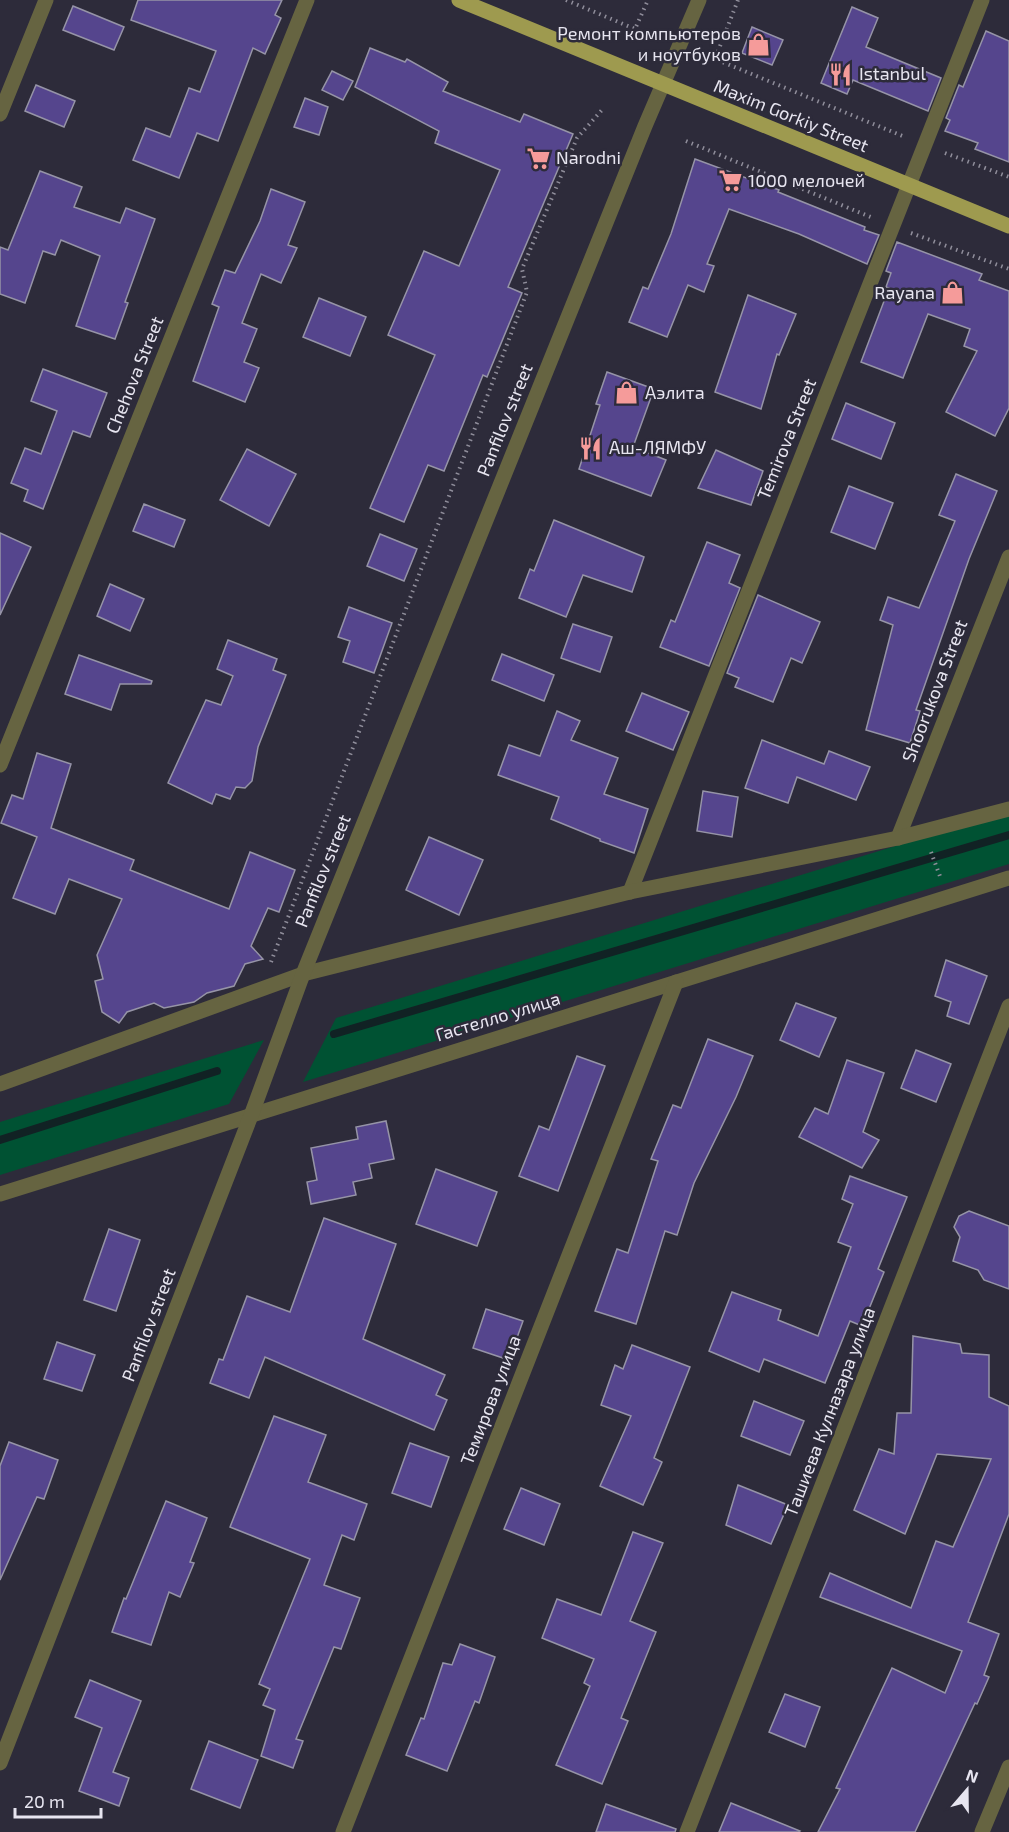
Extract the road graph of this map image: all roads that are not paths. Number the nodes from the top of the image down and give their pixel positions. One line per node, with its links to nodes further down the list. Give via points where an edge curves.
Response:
1 (46, 0): 7 (street)
2 (307, 0): 11 (street, Chehova Street)
3 (459, 0): 6 (main road, Maxim Gorkiy Street)
4 (699, 0): 6 (street, Panfilov street)
5 (982, 0): 8 (street, Temirova Street)
6 (665, 86): 8 (main road, Maxim Gorkiy Street); 16 (street, Panfilov street, via 645,126)
7 (0, 114)
8 (908, 185): 9 (main road, Maxim Gorkiy Street); 15 (street, Temirova Street)
9 (1009, 226)
10 (1009, 557): 13 (street, Shoorukova Street)
11 (0, 765)
12 (1009, 809): 13 (street)
13 (898, 838): 15 (street)
14 (1009, 878): 17 (street, Гастелло улица)
15 (630, 892): 16 (street)
16 (303, 974): 19 (street); 20 (street, Panfilov street)
17 (676, 982): 20 (street, Гастелло улица); 24 (street, Темирова улица)
18 (1009, 1006): 25 (street, Ташиева Кулназара улица)
19 (0, 1084)
20 (252, 1113): 21 (street, Гастелло улица); 22 (street, Panfilov street)
21 (0, 1194)
22 (0, 1763)
23 (1009, 1767): 26 (street)
24 (344, 1832)
25 (687, 1832)
26 (982, 1832)

